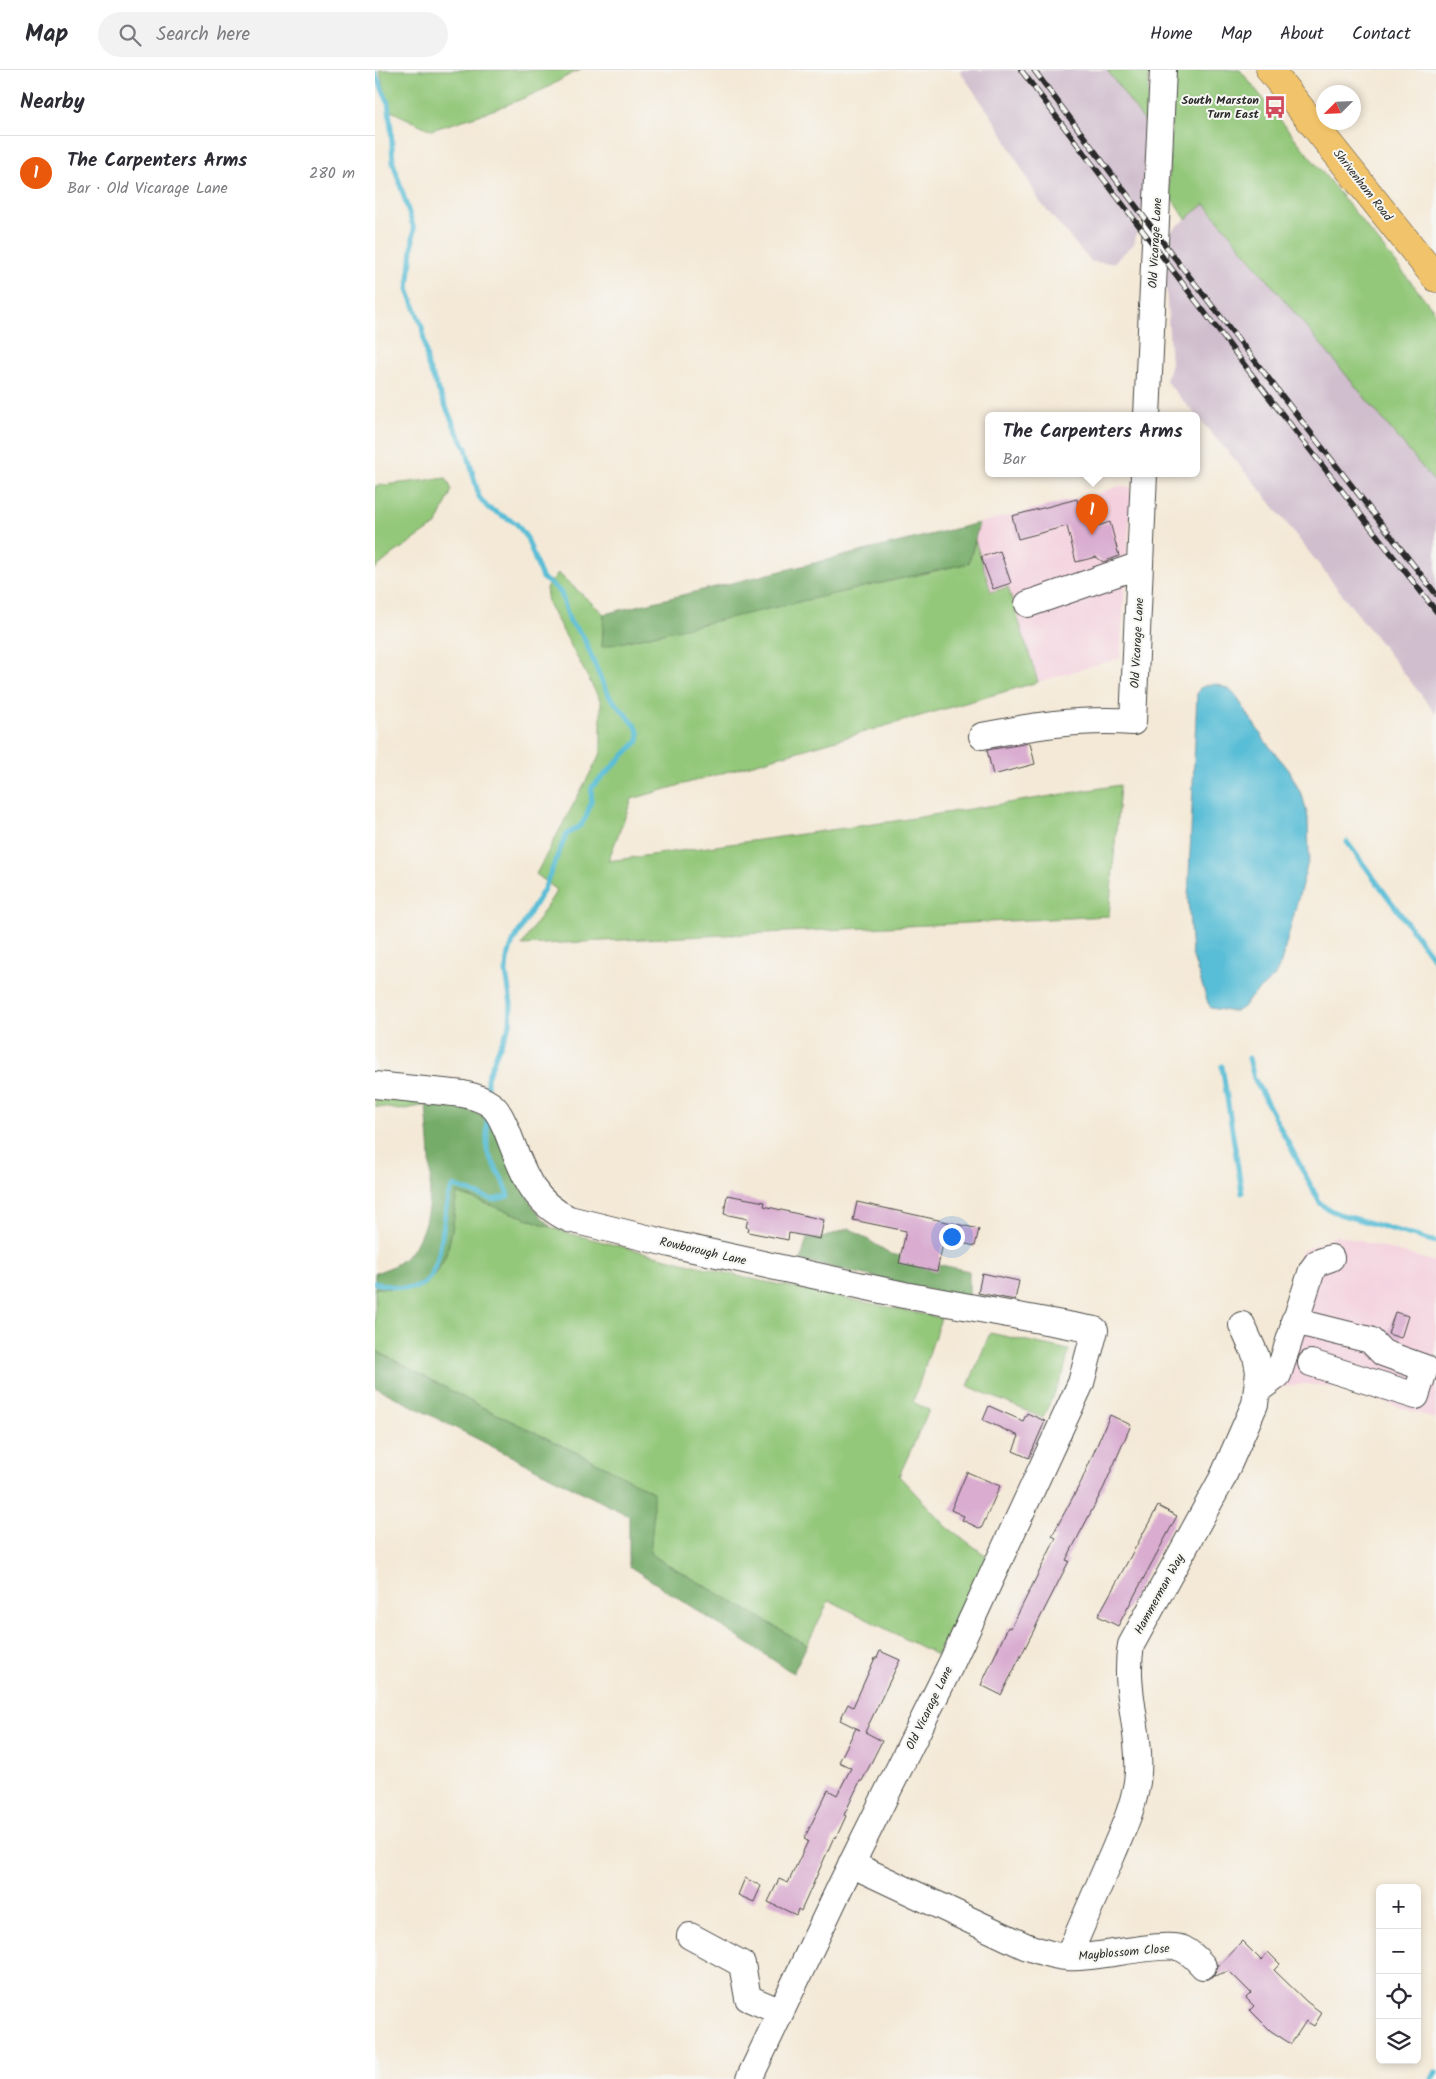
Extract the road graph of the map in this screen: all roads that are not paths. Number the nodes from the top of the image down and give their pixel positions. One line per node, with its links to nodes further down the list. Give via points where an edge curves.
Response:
1 (1163, 70): 4 (street, Old Vicarage Lane, via 1161,357)
2 (1270, 70): 3 (highway, Shrivenham Road)
3 (1436, 278)
4 (1148, 412)
5 (1144, 477): 6 (street, Old Vicarage Lane)
6 (1140, 565): 7 (street); 8 (street, Old Vicarage Lane, via 1133,722 1040,725)
7 (1029, 604)
8 (982, 736)
9 (375, 1085): 13 (street, Rowborough Lane, via 463,1094 485,1101 503,1121 534,1191 553,1212 569,1219 904,1295)
10 (1331, 1258): 11 (street, via 1317,1263 1312,1270)
11 (1294, 1321): 14 (street, via 1371,1340 1383,1353 1425,1368 1416,1396); 15 (street, via 1278,1375)
12 (1242, 1325): 15 (street, Hammerman Way, via 1256,1356)
13 (1095, 1330): 16 (street, Old Vicarage Lane, via 1081,1383 952,1662)
14 (1311, 1364)
15 (1258, 1390): 18 (street, Hammerman Way, via 1222,1479 1131,1645 1128,1685 1138,1775 1133,1799 1108,1865)
16 (851, 1864): 18 (street, via 1025,1946); 20 (street, Old Vicarage Lane)
17 (690, 1936): 20 (street, via 742,1964 748,1998)
18 (1068, 1958): 19 (street, Mayblossom Close, via 1163,1947 1181,1948)
19 (1203, 1966)
20 (781, 2012): 21 (street, Old Vicarage Lane)
21 (749, 2079)

